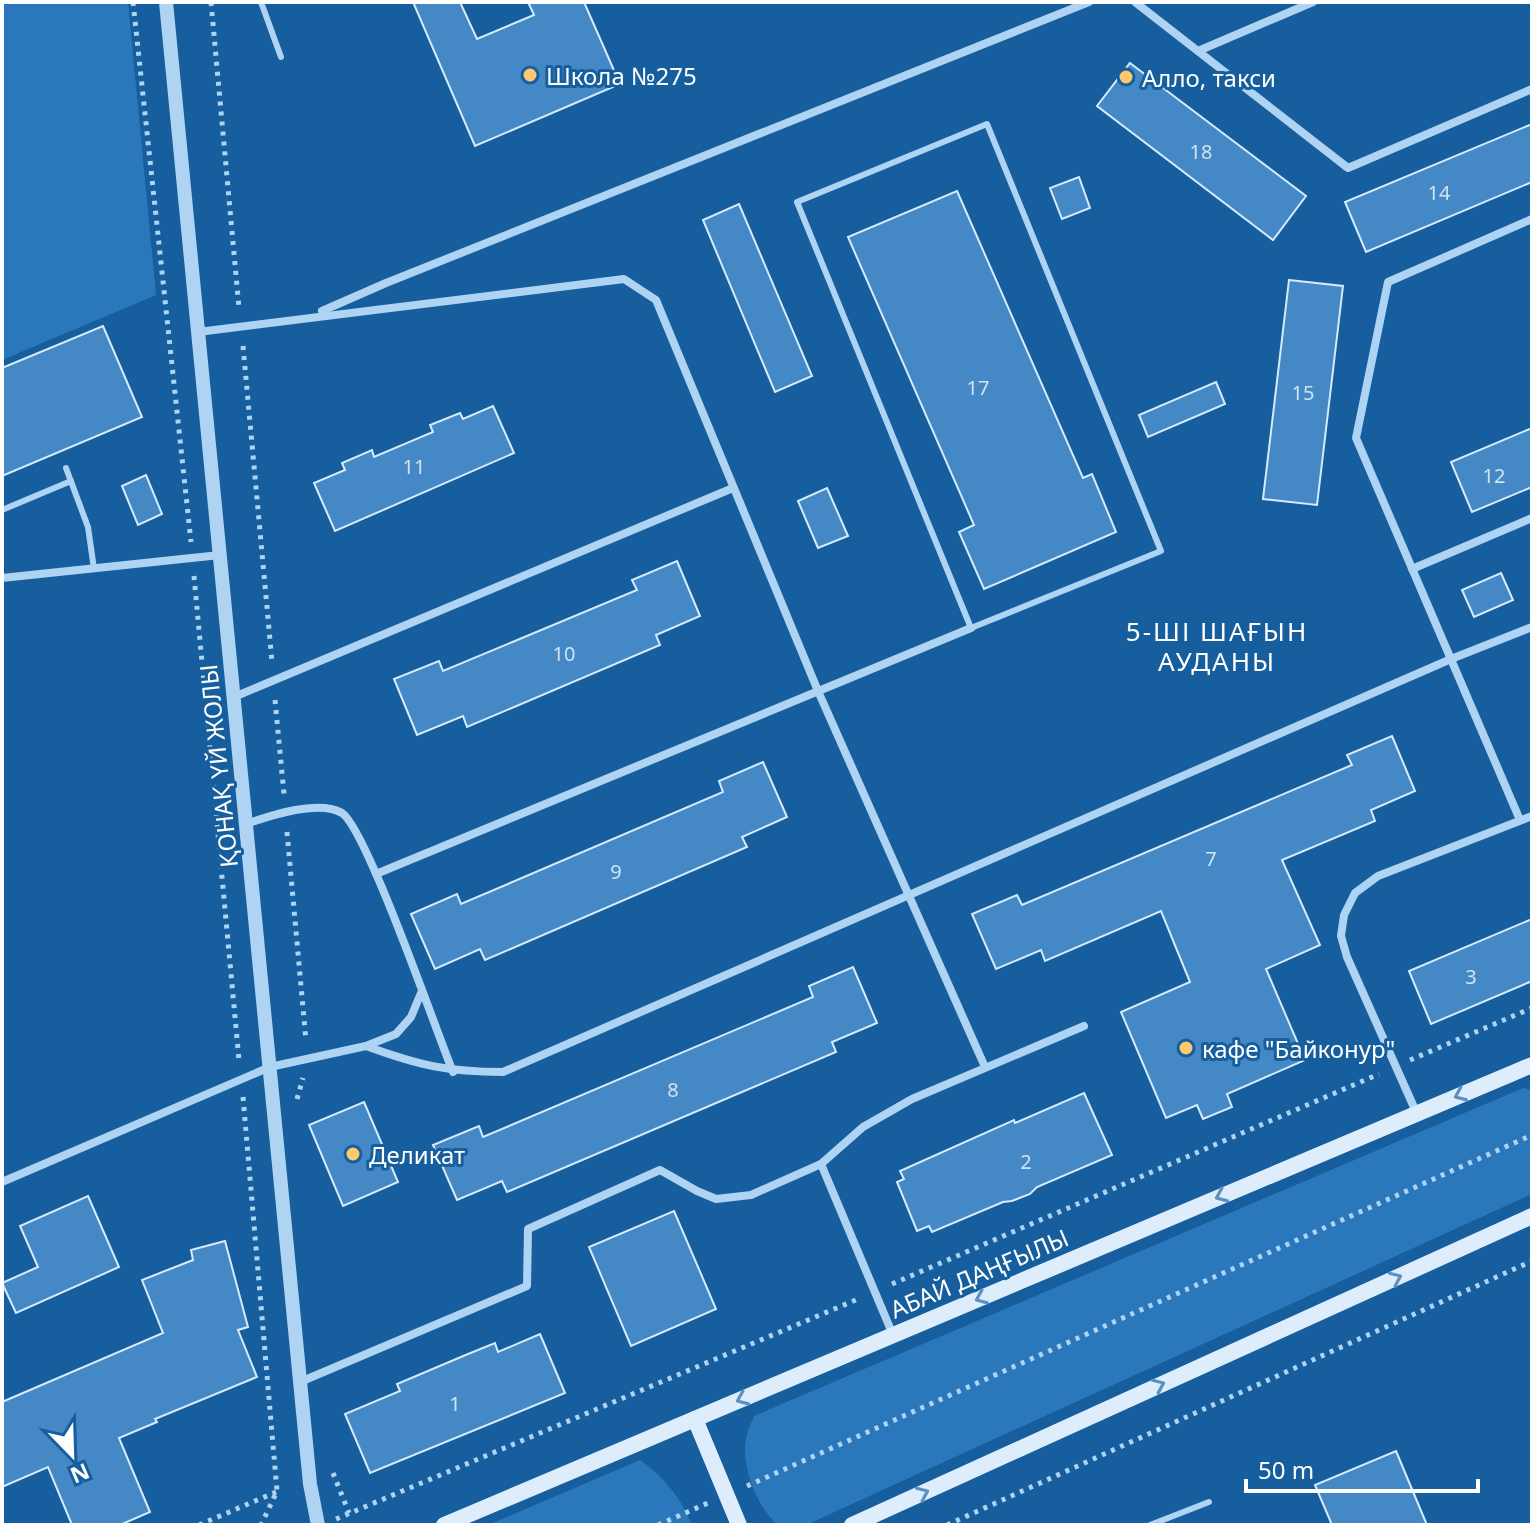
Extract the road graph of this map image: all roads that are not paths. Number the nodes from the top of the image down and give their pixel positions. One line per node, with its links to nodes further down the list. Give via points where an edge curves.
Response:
1 (166, 2): 11 (street, ҚОНАҚ ҮЙ ЖОЛЫ)
2 (261, 2): 7 (lane)
3 (1089, 2): 10 (street)
4 (1135, 2): 6 (street)
5 (1313, 2): 6 (street)
6 (1198, 51): 8 (street, via 1348,168)
7 (281, 57)
8 (1532, 89)
9 (1532, 219): 19 (street, via 1388,282 1356,438)
10 (313, 316): 11 (street); 14 (street, via 624,279 656,300)
11 (198, 332): 17 (street, ҚОНАҚ ҮЙ ЖОЛЫ)
12 (66, 468): 13 (lane)
13 (71, 481): 15 (lane); 18 (lane, via 88,527)
14 (733, 488): 24 (street); 25 (street)
15 (2, 510)
16 (1532, 518): 19 (street)
17 (220, 555): 18 (street); 25 (street, ҚОНАҚ ҮЙ ЖОЛЫ)
18 (94, 569): 20 (street)
19 (1412, 569): 23 (street)
20 (2, 578)
21 (1532, 627): 23 (street)
22 (971, 628): 22 (lane, via 797,202 987,124 1161,551); 24 (street)
23 (1451, 659): 27 (street); 30 (street)
24 (818, 691): 29 (street); 30 (street)
25 (234, 697): 28 (street, ҚОНАҚ ҮЙ ЖОЛЫ)
26 (1532, 816): 27 (street)
27 (1520, 820): 38 (street, via 1378,876 1355,893 1344,915 1341,936 1347,957)
28 (246, 824): 29 (street, via 285,812 333,809 349,820); 35 (street, ҚОНАҚ ҮЙ ЖОЛЫ)
29 (376, 874): 31 (street)
30 (909, 895): 36 (street); 37 (street, via 503,1072)
31 (421, 993): 33 (street, via 396,1034); 37 (street)
32 (1084, 1026): 36 (street)
33 (366, 1046): 35 (street); 37 (street)
34 (1532, 1065): 38 (main road, АБАЙ ДАҢҒЫЛЫ, one-way to 38)
35 (270, 1067): 40 (street); 43 (street, ҚОНАҚ ҮЙ ЖОЛЫ)
36 (985, 1067): 39 (street, via 863,1127)
37 (453, 1072)
38 (1417, 1114): 42 (main road, АБАЙ ДАҢҒЫЛЫ, one-way to 42)
39 (821, 1164): 42 (street); 43 (street, via 751,1195 716,1199 660,1170 528,1229 527,1286)
40 (2, 1182)
41 (1532, 1216): 49 (main road, one-way to 41)
42 (893, 1335): 44 (main road, АБАЙ ДАҢҒЫЛЫ, one-way to 44)
43 (300, 1382): 46 (street, ҚОНАҚ ҮЙ ЖОЛЫ)
44 (695, 1419): 47 (main road, АБАЙ ДАҢҒЫЛЫ); 48 (main road)
45 (1209, 1502): 50 (lane)
46 (318, 1525)
47 (444, 1525)
48 (739, 1525)
49 (852, 1525)
50 (1150, 1525)

